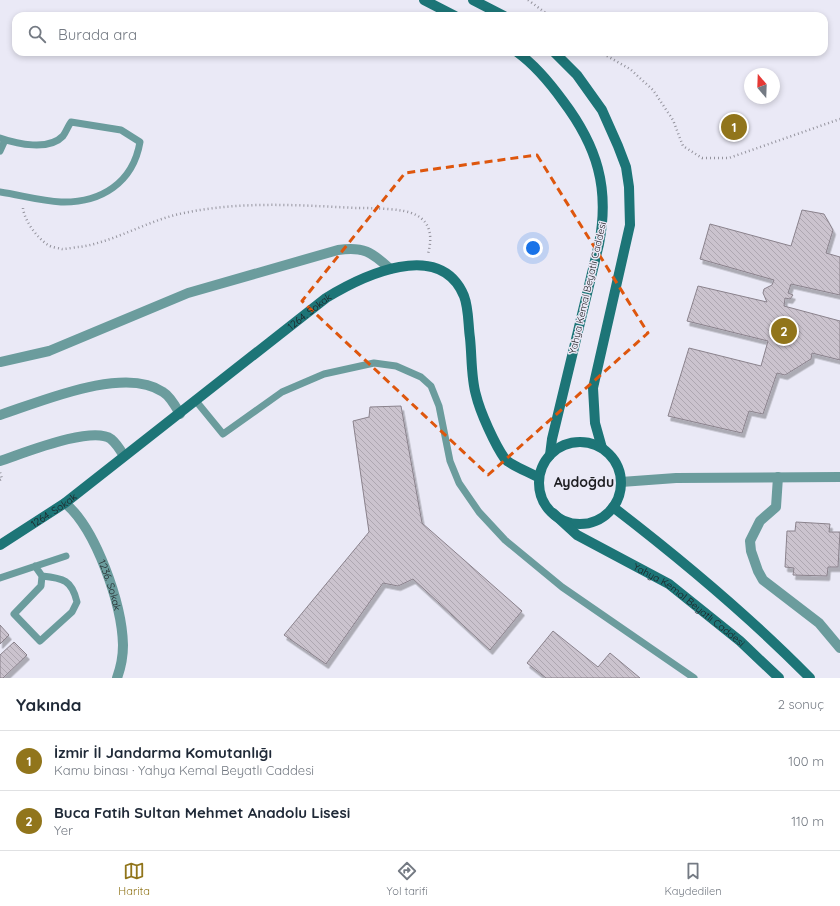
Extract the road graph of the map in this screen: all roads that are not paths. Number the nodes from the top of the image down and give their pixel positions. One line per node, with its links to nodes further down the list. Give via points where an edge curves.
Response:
1 (424, 0): 3 (main road)
2 (473, 0): 4 (main road)
3 (447, 12)
4 (496, 12)
5 (521, 56): 16 (main road, Yahya Kemal Beyatlı Caddesi, via 552,86 582,127 597,162 604,206 599,244)
6 (558, 56): 15 (main road, via 578,75 602,110 626,167 629,187 630,225 593,388 595,423)
7 (3, 139): 8 (lane); 9 (lane, via 27,144 50,143 63,136 71,122 120,130 140,142 137,157 128,173 116,186 100,195 60,202)
8 (0, 150)
9 (0, 192)
10 (390, 269): 11 (street, via 378,258 359,248 338,250 188,293 49,351); 12 (main road, 1264. Sokak, via 356,281 326,298); 21 (main road, 1264. Sokak, via 426,266 443,272 451,278 464,296 476,395 488,426 506,460)
11 (3, 363)
12 (196, 401): 13 (main road, 1264. Sokak); 33 (lane, via 223,434 282,392 324,374 374,363 396,366 421,377 431,386 439,406 450,461 459,483 479,512 505,540 562,587)
13 (180, 414): 14 (street, via 164,392 125,382 87,387); 17 (main road, 1264. Sokak)
14 (0, 415)
15 (602, 448): 16 (main road, via 590,443 575,442 562,446); 22 (main road, via 612,457 619,469)
16 (550, 455): 21 (main road, via 543,465)
17 (124, 456): 18 (street, via 112,439 91,435 52,444); 23 (main road, 1264. Sokak)
18 (0, 461)
19 (778, 477): 20 (street); 22 (street, via 676,478); 31 (street, via 776,506 760,521 750,541 754,561 763,580 819,623)
20 (840, 477)
21 (539, 478): 25 (main road, via 542,497)
22 (621, 482): 24 (main road, via 619,495)
23 (65, 503): 26 (main road, 1264. Sokak); 32 (street, 1236. Sokak, via 75,511 99,552 113,593 123,643 122,663)
24 (613, 507): 25 (main road, via 603,517 591,522 571,522); 35 (main road, via 754,624)
25 (553, 514): 34 (main road, Yahya Kemal Beyatlı Caddesi, via 577,535 669,584 740,641)
26 (0, 545)
27 (66, 556): 28 (lane)
28 (35, 566): 29 (lane); 30 (lane)
29 (42, 576): 29 (lane, via 41,586 14,614 40,641 72,612 77,602 70,584 61,579)
30 (0, 578)
31 (840, 648)
32 (117, 678)
33 (694, 678)
34 (779, 678)
35 (810, 678)

